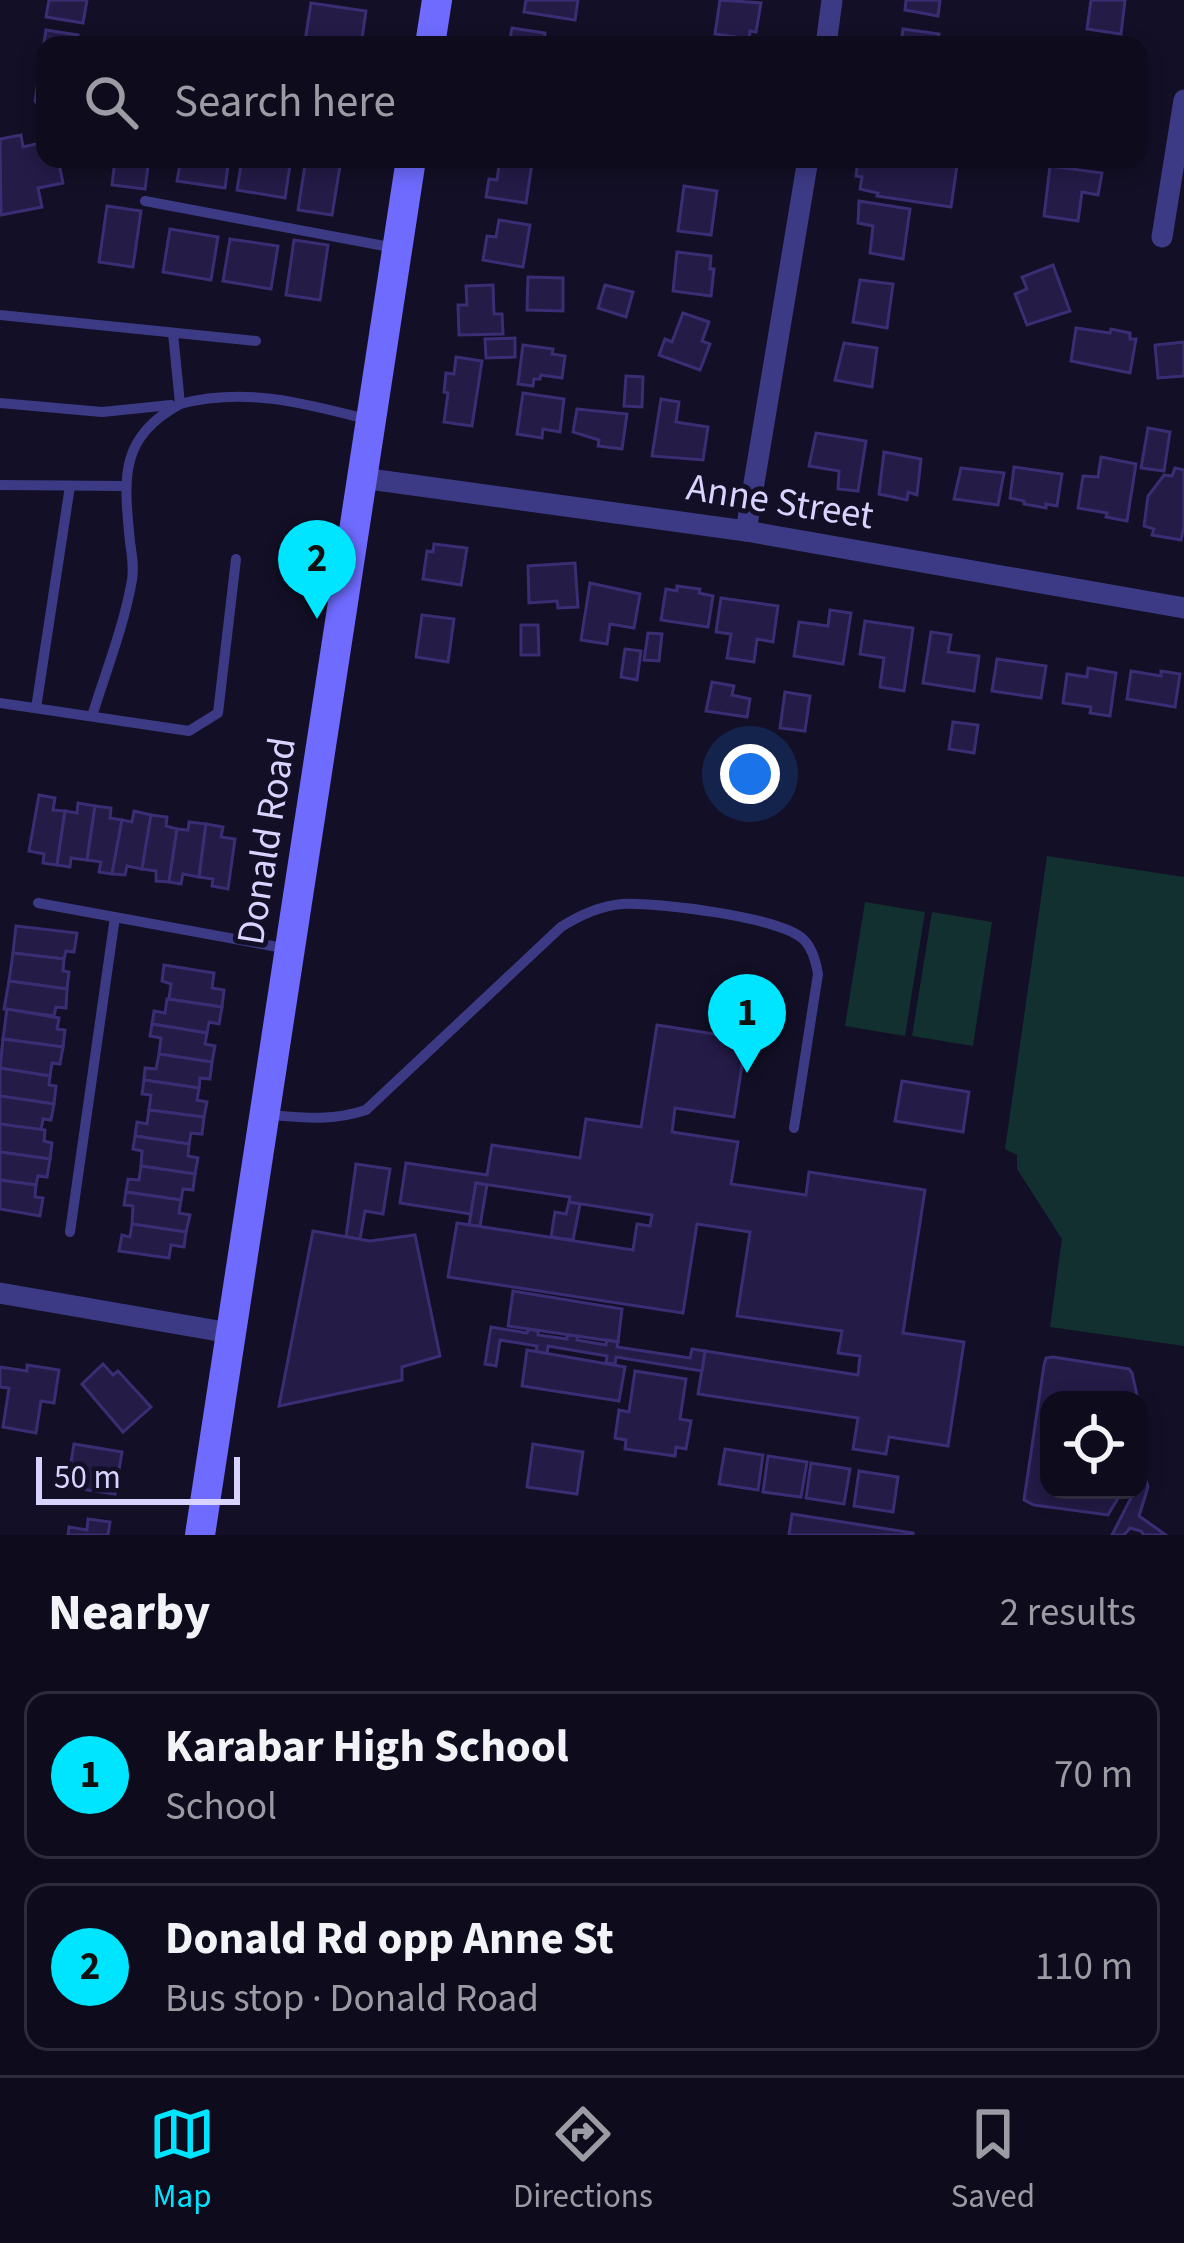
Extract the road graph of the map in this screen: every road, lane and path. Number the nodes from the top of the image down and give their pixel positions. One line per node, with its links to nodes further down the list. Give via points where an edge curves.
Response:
1 (437, 0): 3 (street)
2 (832, 0): 4 (street)
3 (431, 36)
4 (827, 36)
5 (1184, 100): 9 (street)
6 (410, 168): 10 (street, Donald Road)
7 (806, 168): 21 (street)
8 (145, 202): 10 (lane)
9 (1162, 237)
10 (397, 249): 16 (street, Donald Road)
11 (0, 315): 12 (lane)
12 (173, 333): 13 (lane); 15 (lane)
13 (256, 341)
14 (0, 403): 15 (lane, via 102,412)
15 (180, 404): 16 (lane, via 268,397); 20 (lane, via 139,436)
16 (370, 420): 17 (street, Donald Road)
17 (362, 478): 21 (street, Anne Street); 29 (street, Donald Road)
18 (0, 485): 19 (lane)
19 (70, 486): 20 (lane); 25 (lane)
20 (125, 487): 26 (lane, via 133,573)
21 (746, 531): 23 (street, Anne Street)
22 (236, 559): 26 (lane, via 218,712 188,730)
23 (1184, 608)
24 (0, 703): 25 (lane)
25 (37, 708): 26 (lane)
26 (92, 716)
27 (38, 903): 28 (lane)
28 (115, 917): 29 (lane); 32 (lane)
29 (290, 949): 30 (street, Donald Road)
30 (263, 1114): 31 (lane, via 322,1120 366,1110 561,927 598,908 646,904 778,924 806,941 818,974); 34 (street, Donald Road)
31 (794, 1128)
32 (70, 1232)
33 (0, 1293): 34 (street)
34 (230, 1333): 35 (street, Donald Road)
35 (200, 1535)

